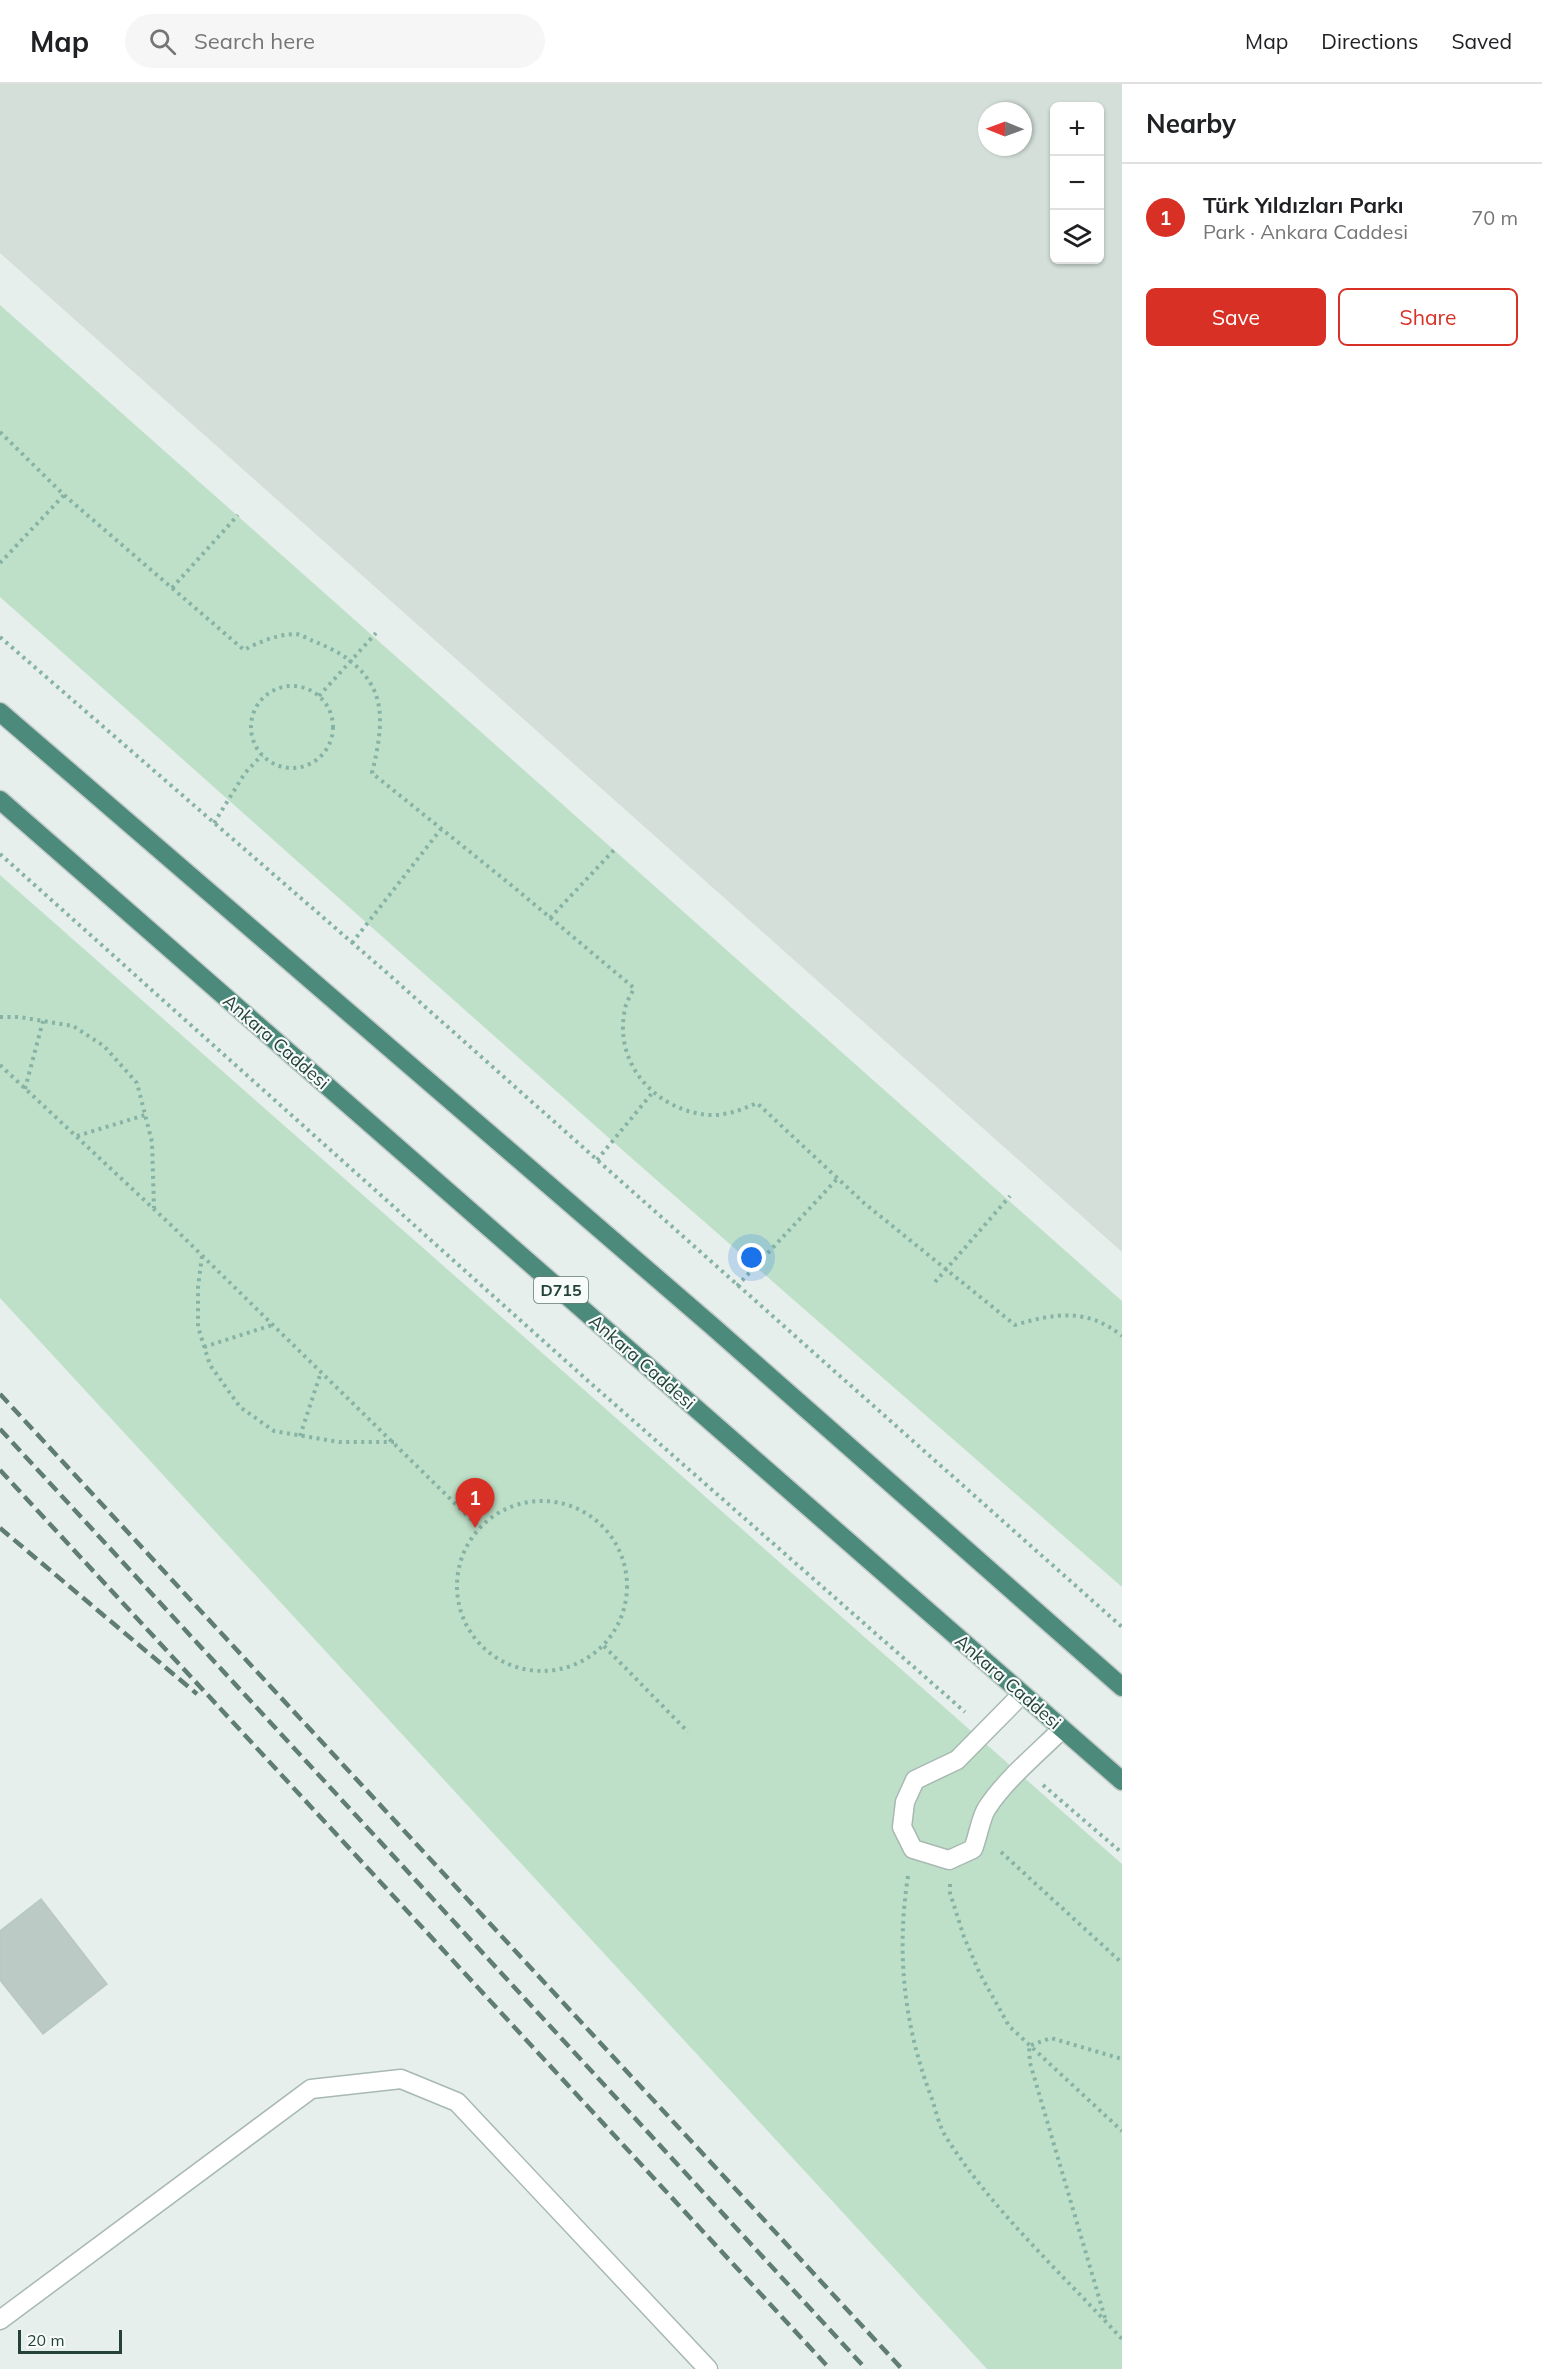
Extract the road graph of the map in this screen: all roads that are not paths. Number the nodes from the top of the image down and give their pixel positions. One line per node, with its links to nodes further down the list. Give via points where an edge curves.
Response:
1 (0, 712): 3 (highway, via 711,1325)
2 (0, 800): 4 (highway, Ankara Caddesi / D715)
3 (1122, 1687)
4 (1022, 1694): 5 (highway, Ankara Caddesi / D715); 5 (street, via 957,1760 915,1780 904,1802 902,1827 913,1850 949,1860 974,1849 985,1810)
5 (1062, 1729): 6 (highway, Ankara Caddesi / D715)
6 (1122, 1781)
7 (0, 2320): 8 (street, via 311,2089 401,2079 457,2102)
8 (708, 2369)

